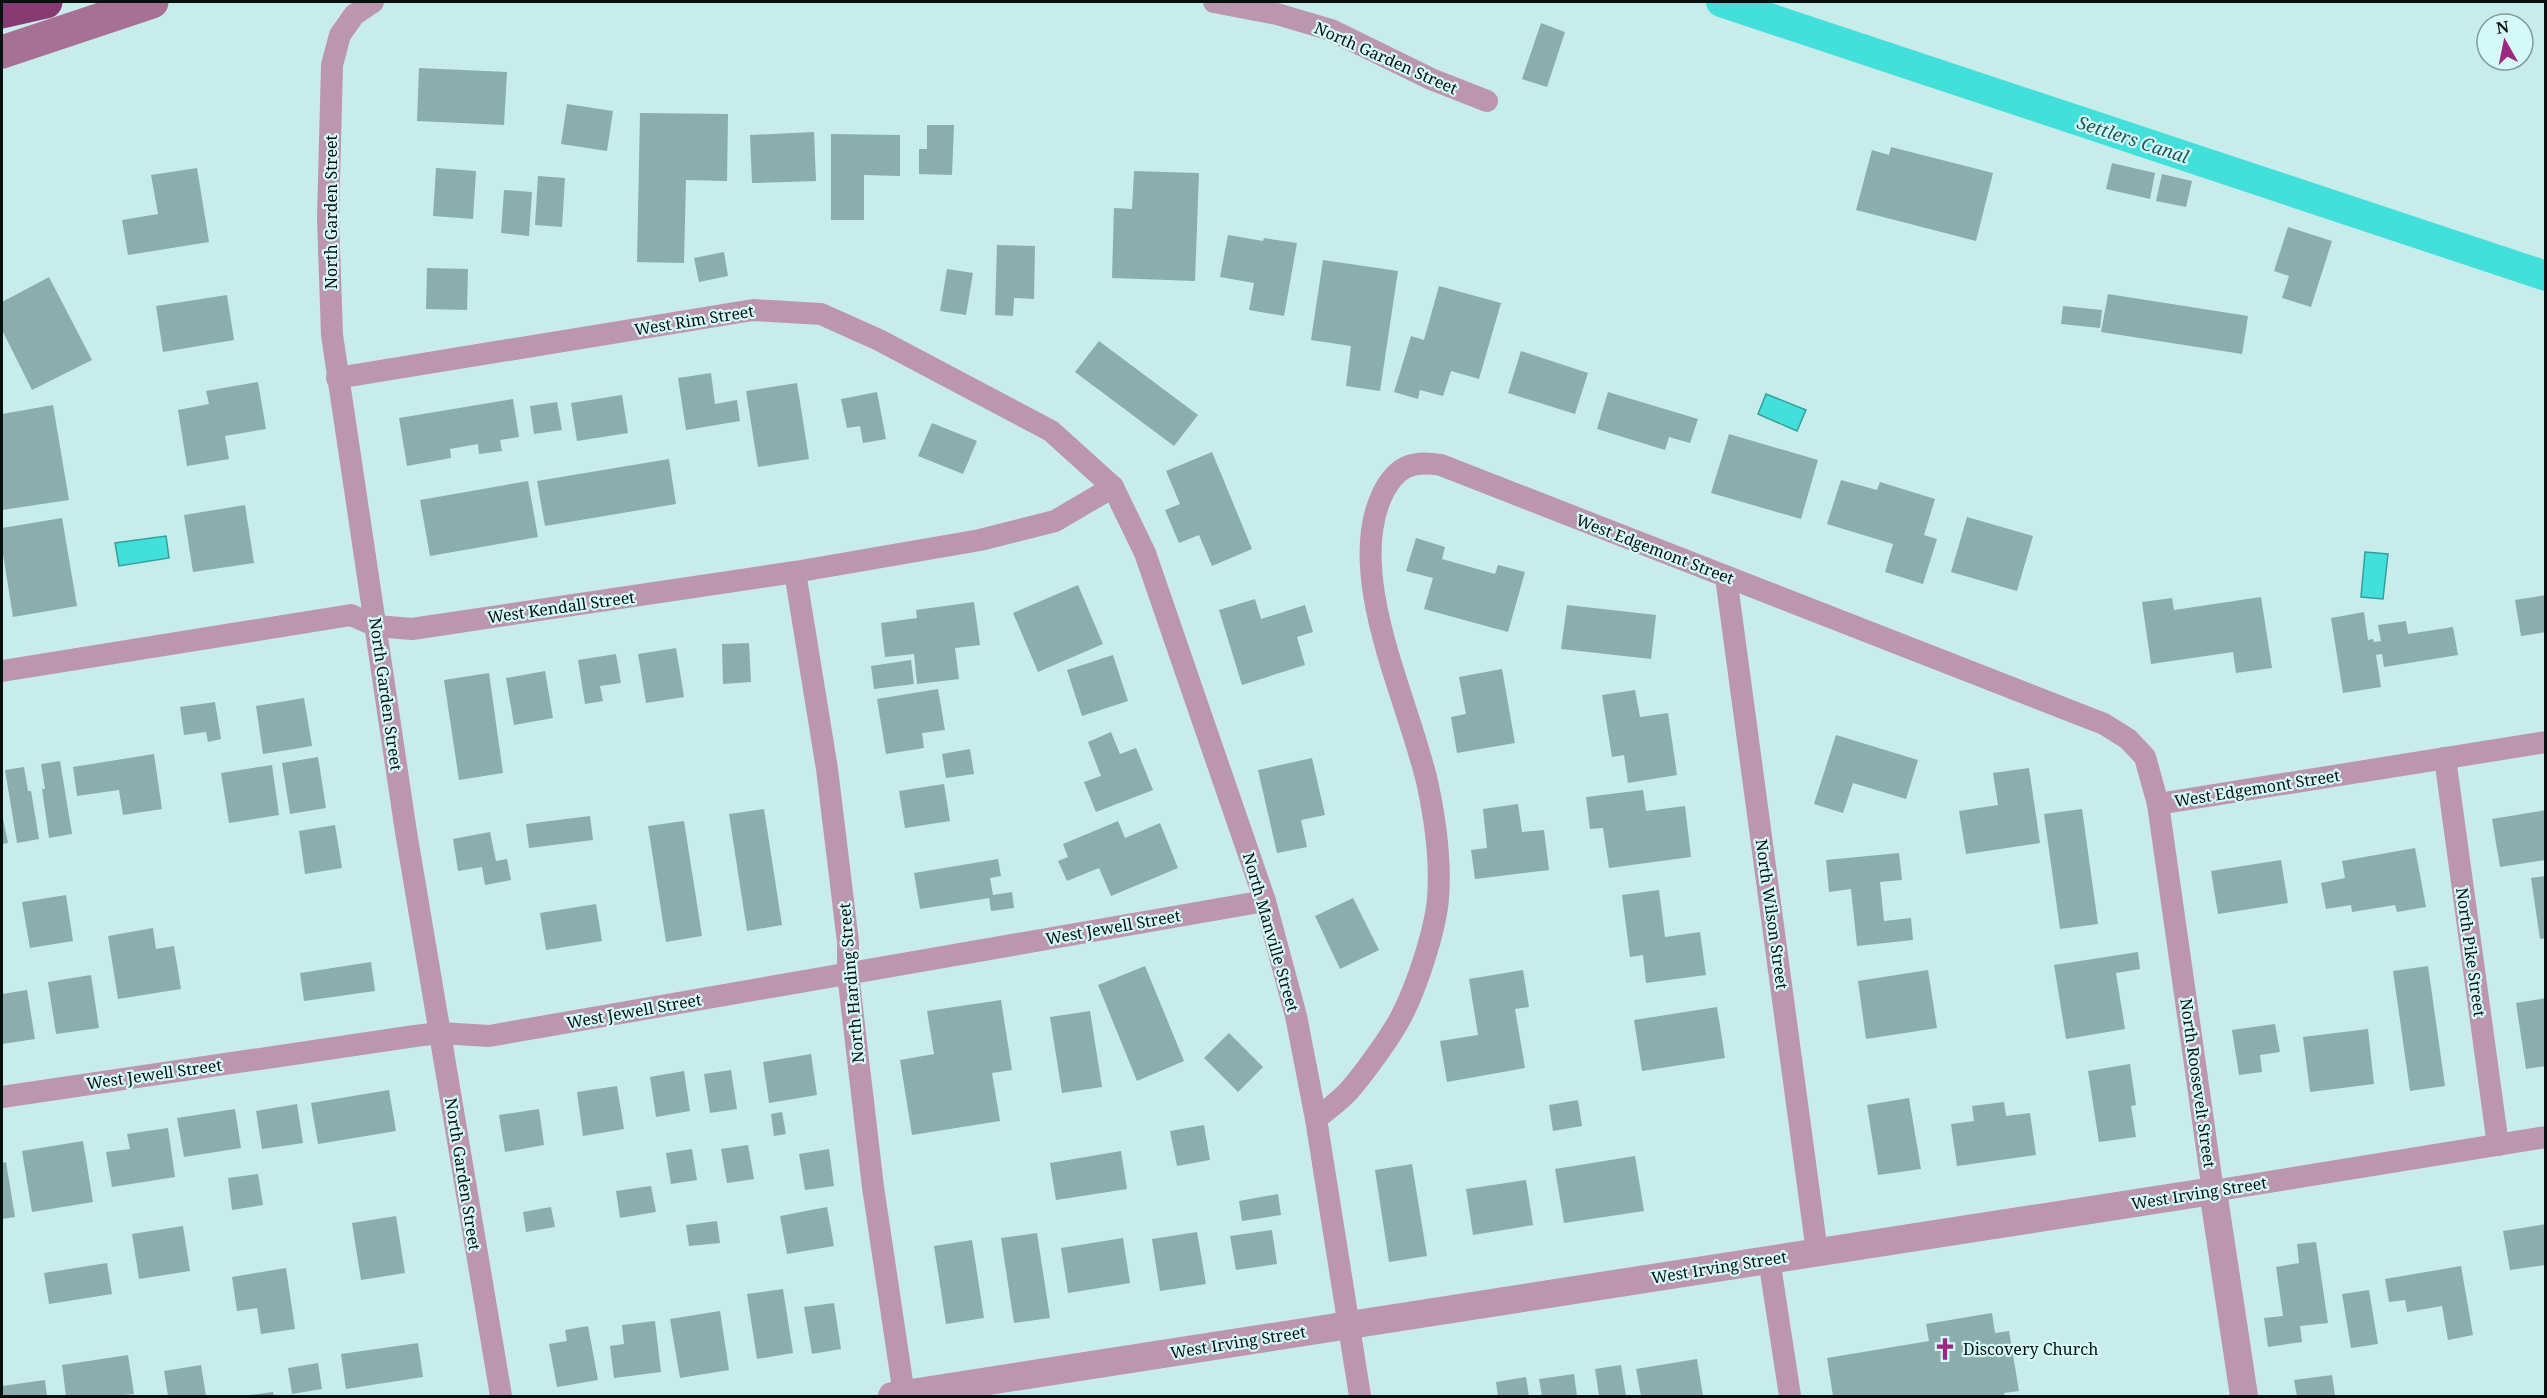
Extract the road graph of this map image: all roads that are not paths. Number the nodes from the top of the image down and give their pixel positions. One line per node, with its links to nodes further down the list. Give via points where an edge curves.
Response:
1 (46, 2): 5 (highway)
2 (152, 2): 6 (main road)
3 (373, 2): 8 (street, North Garden Street, via 354,15 340,35 332,65 328,218)
4 (1214, 2): 7 (street, North Garden Street, via 1331,30 1431,79)
5 (2, 12)
6 (2, 52)
7 (1487, 101)
8 (337, 378): 9 (street, West Rim Street, via 753,310 821,314 879,340 1051,431); 12 (street, North Garden Street)
9 (1113, 487): 10 (street, West Kendall Street, via 1055,521 980,540); 17 (street, North Manville Street, via 1145,553)
10 (795, 572): 12 (street, West Kendall Street, via 412,629); 18 (street, North Harding Street, via 827,769 848,942)
11 (1726, 577): 16 (street, West Edgemont Street, via 2104,724 2128,739 2145,757); 21 (street, West Edgemont Street, via 1441,465 1423,462 1403,467 1389,482 1374,511 1369,556 1377,611 1428,784 1438,841 1438,900 1426,953 1402,1016 1353,1088); 25 (street, North Wilson Street)
12 (376, 626): 13 (street, West Kendall Street, via 351,615); 19 (street, North Garden Street)
13 (2, 671)
14 (2546, 742): 15 (street, West Edgemont Street)
15 (2445, 758): 16 (street, West Edgemont Street); 23 (street, North Pike Street)
16 (2158, 804): 24 (street, North Roosevelt Street)
17 (1264, 901): 18 (street, West Jewell Street); 21 (street, North Manville Street, via 1296,1016)
18 (848, 974): 19 (street, West Jewell Street, via 489,1036); 29 (street, North Harding Street)
19 (440, 1033): 20 (street, West Jewell Street); 28 (street, North Garden Street)
20 (2, 1096)
21 (1316, 1119): 27 (street, North Manville Street)
22 (2546, 1137): 23 (street, West Irving Street)
23 (2498, 1145): 24 (street, West Irving Street)
24 (2213, 1191): 25 (street, West Irving Street); 32 (street, North Roosevelt Street)
25 (1817, 1252): 26 (street, West Irving Street)
26 (1769, 1259): 27 (street, West Irving Street); 31 (street)
27 (1349, 1325): 29 (street, West Irving Street); 30 (street, North Manville Street)
28 (501, 1396)
29 (898, 1396)
30 (1360, 1396)
31 (1790, 1396)
32 (2244, 1396)

